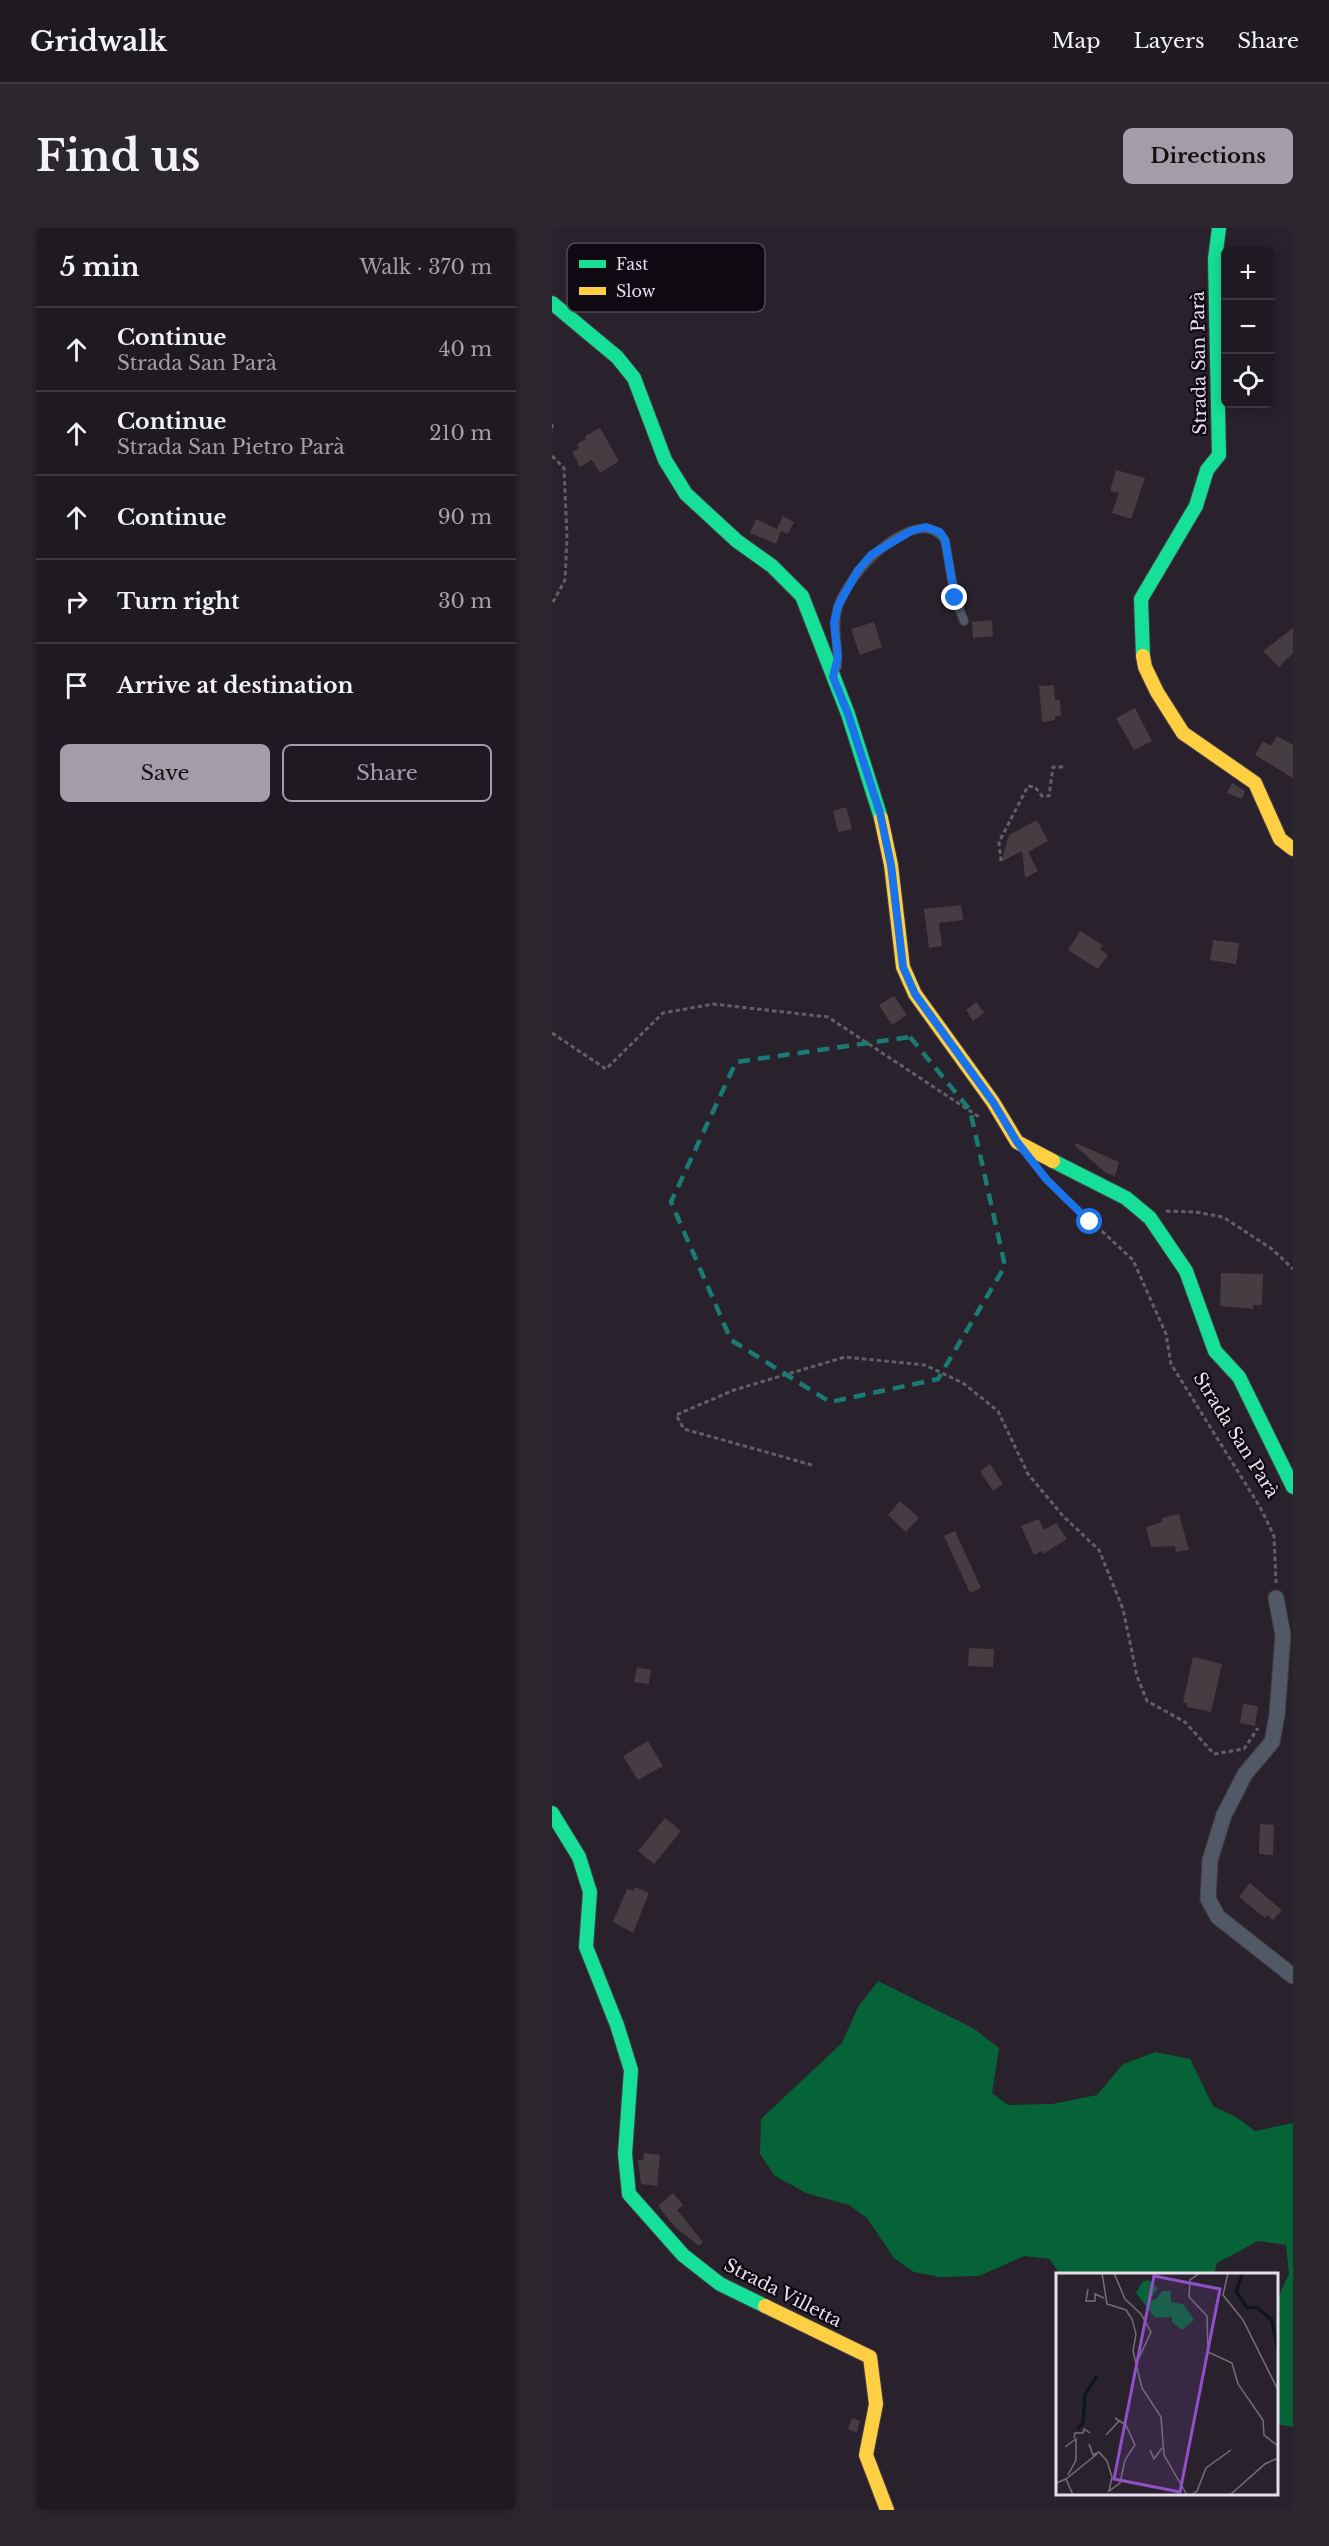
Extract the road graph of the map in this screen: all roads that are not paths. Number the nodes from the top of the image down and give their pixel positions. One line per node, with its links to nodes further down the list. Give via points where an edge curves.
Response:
1 (1219, 228): 5 (street, Strada San Parà, via 1215,259 1219,455 1207,470 1196,506 1141,600 1141,638 1145,667 1183,734 1255,783 1280,839)
2 (552, 303): 4 (street, via 585,327 634,378 665,460 686,494 802,596)
3 (964, 621): 4 (lane, via 955,598 945,540 940,532 926,527 911,531 871,555 847,586 834,623 838,657)
4 (833, 677): 6 (street, via 880,813 891,865 903,967 915,994 1017,1142 1126,1198 1150,1218 1186,1271 1215,1351 1239,1377)
5 (1293, 849)
6 (1293, 1487)
7 (1276, 1598): 9 (street, via 1283,1635 1272,1742 1245,1774 1224,1815 1210,1860 1208,1899 1218,1917)
8 (552, 1813): 10 (street, Strada Villetta, via 579,1857 590,1892 586,1947 631,2070 625,2154 629,2194 683,2255 720,2284 870,2357 876,2404 866,2455)
9 (1293, 1976)
10 (887, 2510)

